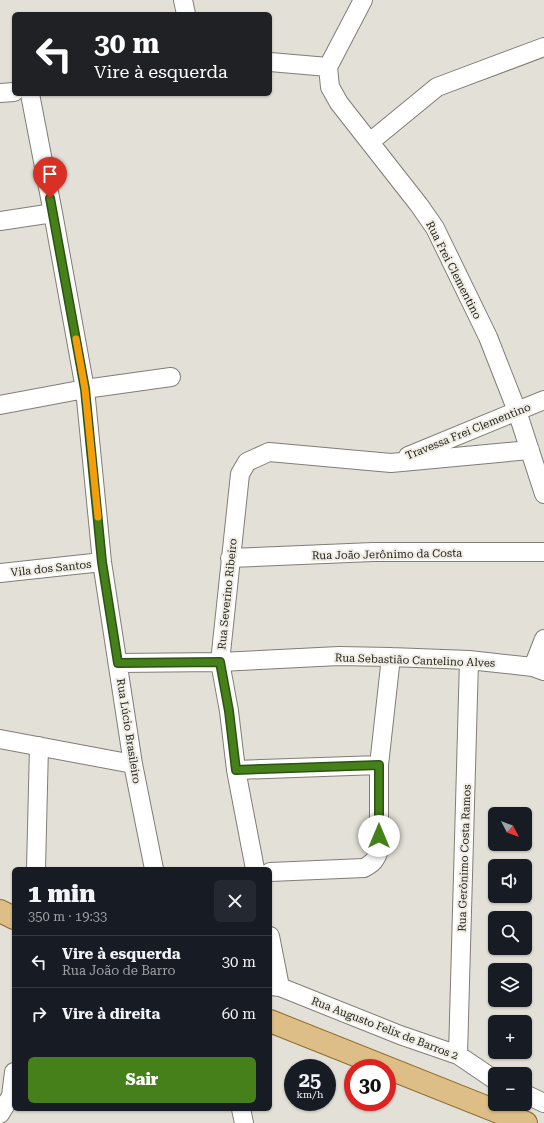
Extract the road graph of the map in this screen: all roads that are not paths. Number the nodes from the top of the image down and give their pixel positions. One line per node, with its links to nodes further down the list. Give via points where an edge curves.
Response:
1 (183, 0): 3 (street)
2 (363, 0): 6 (street)
3 (186, 12)
4 (544, 47): 10 (street, via 437,87)
5 (272, 62): 6 (street)
6 (328, 68): 10 (street, Rua Frei Clementino, via 330,86 339,102)
7 (12, 92): 8 (street)
8 (0, 93)
9 (30, 96): 11 (street, Rua Lúcio Brasileiro)
10 (370, 142): 17 (street, Rua Frei Clementino, via 435,228 488,337)
11 (53, 213): 12 (street); 14 (street, Rua Lúcio Brasileiro)
12 (0, 221)
13 (171, 377): 14 (street)
14 (85, 389): 16 (street); 24 (street, Rua Lúcio Brasileiro)
15 (544, 400): 17 (street, Travessa Frei Clementino)
16 (0, 405)
17 (517, 411): 18 (street, Rua Frei Clementino); 20 (street, Travessa Frei Clementino)
18 (530, 450): 20 (street, Travessa Frei Clementino); 21 (street, Rua Frei Clementino)
19 (269, 452): 20 (street, Travessa Frei Clementino); 23 (street, Rua Severino Ribeiro, via 247,462 240,474)
20 (391, 463)
21 (543, 485)
22 (544, 552): 23 (street, Rua João Jerônimo da Costa, via 373,552)
23 (230, 558): 29 (street, Rua Severino Ribeiro, via 227,611)
24 (102, 562): 25 (street, Vila dos Santos); 30 (street, Rua Lúcio Brasileiro)
25 (0, 573)
26 (544, 640): 31 (street)
27 (391, 657): 28 (street, Rua Sebastião Cantelino Alves); 29 (street, Rua Sebastião Cantelino Alves, via 339,656); 35 (street)
28 (469, 660): 31 (street, Rua Sebastião Cantelino Alves); 46 (street, Rua Gerônimo Costa Ramos)
29 (220, 662): 30 (street, Rua Sebastião Cantelino Alves); 36 (street, Rua Severino Ribeiro)
30 (118, 663): 34 (street, Rua Lúcio Brasileiro)
31 (539, 669)
32 (0, 738): 33 (street)
33 (39, 746): 34 (street); 37 (street)
34 (133, 764): 38 (street, Rua Lúcio Brasileiro)
35 (379, 765): 36 (street); 40 (street, via 379,850 373,864 364,868)
36 (236, 770): 39 (street, Rua Severino Ribeiro)
37 (36, 867)
38 (154, 867)
39 (255, 867)
40 (272, 872)
41 (0, 911): 42 (main road)
42 (12, 917)
43 (272, 956): 44 (street)
44 (275, 987): 46 (street, Rua Augusto Felix de Barros 2)
45 (272, 1022): 54 (main road)
46 (458, 1055): 47 (street, Rua Augusto Felix de Barros 2)
47 (488, 1075)
48 (12, 1088): 52 (street, via 11,1096)
49 (532, 1097): 50 (street)
50 (544, 1103)
51 (241, 1111): 53 (street)
52 (0, 1113)
53 (244, 1123)
54 (524, 1123)

